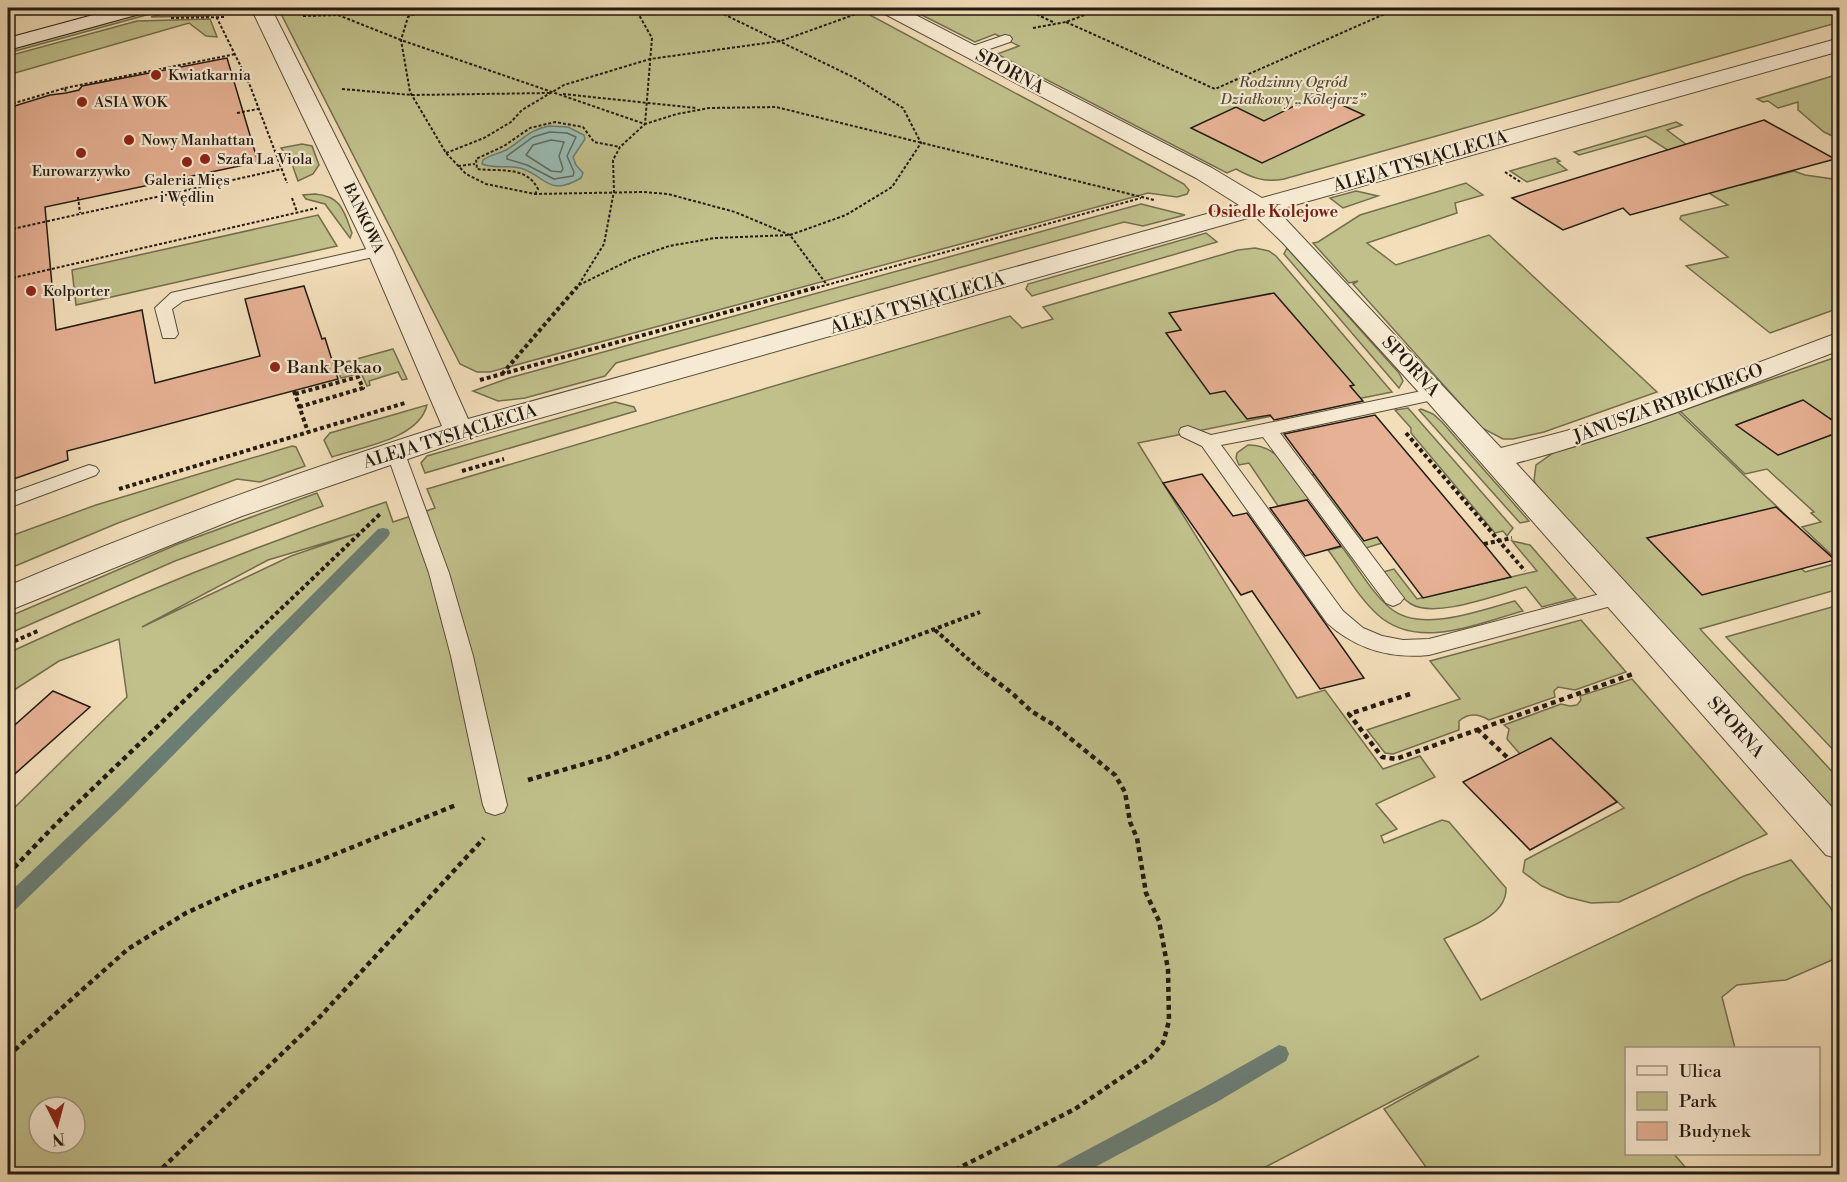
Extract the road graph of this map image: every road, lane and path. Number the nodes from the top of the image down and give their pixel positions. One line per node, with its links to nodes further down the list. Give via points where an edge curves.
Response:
1 (140, 8): 22 (street)
2 (212, 8): 14 (path)
3 (414, 8): 13 (path)
4 (428, 8): 20 (path, via 408,17)
5 (635, 8): 26 (path, via 652,38)
6 (711, 8): 21 (path)
7 (888, 8): 24 (street, SPORNA)
8 (1023, 8): 17 (path)
9 (1103, 8): 16 (path)
10 (1398, 8): 16 (path, via 1215,89)
11 (866, 10): 21 (path)
12 (263, 12): 13 (path); 14 (path); 31 (street, BANKOWA)
13 (338, 15): 20 (path)
14 (215, 17): 15 (path); 25 (path)
15 (171, 18)
16 (1066, 22): 17 (path)
17 (1056, 24): 18 (path)
18 (1028, 29)
19 (1005, 39): 24 (lane)
20 (401, 40): 29 (path); 30 (path)
21 (780, 41): 26 (path); 38 (path, via 903,108)
22 (8, 44)
23 (1839, 44): 51 (street, ALEJA TYSIĄCLECIA)
24 (972, 51): 51 (street, SPORNA, via 1204,173)
25 (236, 54): 27 (path); 35 (path)
26 (650, 59): 29 (path, via 564,85); 32 (path)
27 (65, 88): 28 (path); 33 (path)
28 (66, 93)
29 (554, 93): 30 (path); 32 (path); 37 (path); 40 (path, via 522,110 511,123 484,138)
30 (412, 95): 31 (path, via 347,88); 40 (path)
31 (304, 96): 55 (street, BANKOWA)
32 (647, 103): 34 (path); 37 (path)
33 (8, 105)
34 (700, 108): 37 (path); 38 (path, via 776,107)
35 (258, 109): 36 (path); 44 (path)
36 (237, 113)
37 (645, 124): 39 (path)
38 (921, 143): 54 (path, via 892,187 846,214); 59 (path, via 1142,198)
39 (620, 147): 41 (path, via 594,142 587,130 577,125 555,122 520,132 504,146 476,159); 47 (path, via 613,160)
40 (446, 153): 42 (path)
41 (475, 164): 42 (path); 48 (path, via 483,170 524,174 536,183)
42 (458, 166): 48 (path, via 486,184)
43 (1500, 168): 46 (path)
44 (282, 169): 45 (path); 52 (path)
45 (287, 183)
46 (1522, 183)
47 (614, 191): 48 (path); 54 (path, via 668,194 701,202); 58 (path, via 604,244)
48 (535, 194)
49 (78, 197): 52 (path)
50 (292, 198): 56 (path, via 297,212)
51 (1260, 207): 64 (street, SPORNA); 69 (street, ALEJA TYSIĄCLECIA)
52 (80, 213): 53 (path)
53 (8, 230)
54 (790, 236): 58 (path, via 715,238 669,246); 59 (path)
55 (380, 251): 60 (lane, via 177,297 163,308); 69 (street, BANKOWA)
56 (9, 279): 57 (path)
57 (11, 285)
58 (579, 285): 62 (path)
59 (827, 285): 62 (path)
60 (169, 334)
61 (1839, 340): 75 (street, JANUSZA RYBICKIEGO, via 1664,408 1575,438)
62 (501, 374): 63 (path)
63 (475, 382)
64 (1436, 394): 66 (lane); 75 (street, SPORNA)
65 (409, 402): 70 (path)
66 (1382, 405): 68 (lane); 81 (path)
67 (299, 407): 67 (path, via 363,388 358,376 294,392); 70 (path)
68 (1268, 430): 72 (lane); 85 (lane)
69 (459, 431): 73 (street, ALEJA TYSIĄCLECIA)
70 (309, 432): 78 (path)
71 (1188, 432): 72 (lane)
72 (1209, 442): 84 (lane, via 1335,617 1368,641 1400,648 1429,647)
73 (395, 451): 77 (lane); 86 (street, ALEJA TYSIĄCLECIA, via 191,523)
74 (513, 456): 77 (path)
75 (1495, 459): 84 (street, SPORNA)
76 (89, 471): 79 (lane)
77 (408, 488): 94 (lane, via 439,573); 96 (path)
78 (110, 492)
79 (8, 501)
80 (1510, 538): 81 (path)
81 (1499, 540): 82 (path); 83 (path)
82 (1484, 544)
83 (1525, 571)
84 (1619, 597): 95 (street, SPORNA)
85 (1393, 598)
86 (8, 599)
87 (49, 625): 89 (path)
88 (934, 629): 98 (path, via 1115,775 1125,792 1146,893 1159,921 1170,994 1163,1043 1150,1058 1075,1109)
89 (8, 644)
90 (1637, 673): 92 (path)
91 (1410, 694): 92 (path, via 1349,714 1382,757 1396,759)
92 (1477, 729): 93 (path)
93 (1509, 759)
94 (495, 805): 97 (path, via 486,836 316,1021)
95 (1839, 843)
96 (8, 874)
97 (156, 1174)
98 (947, 1174)

